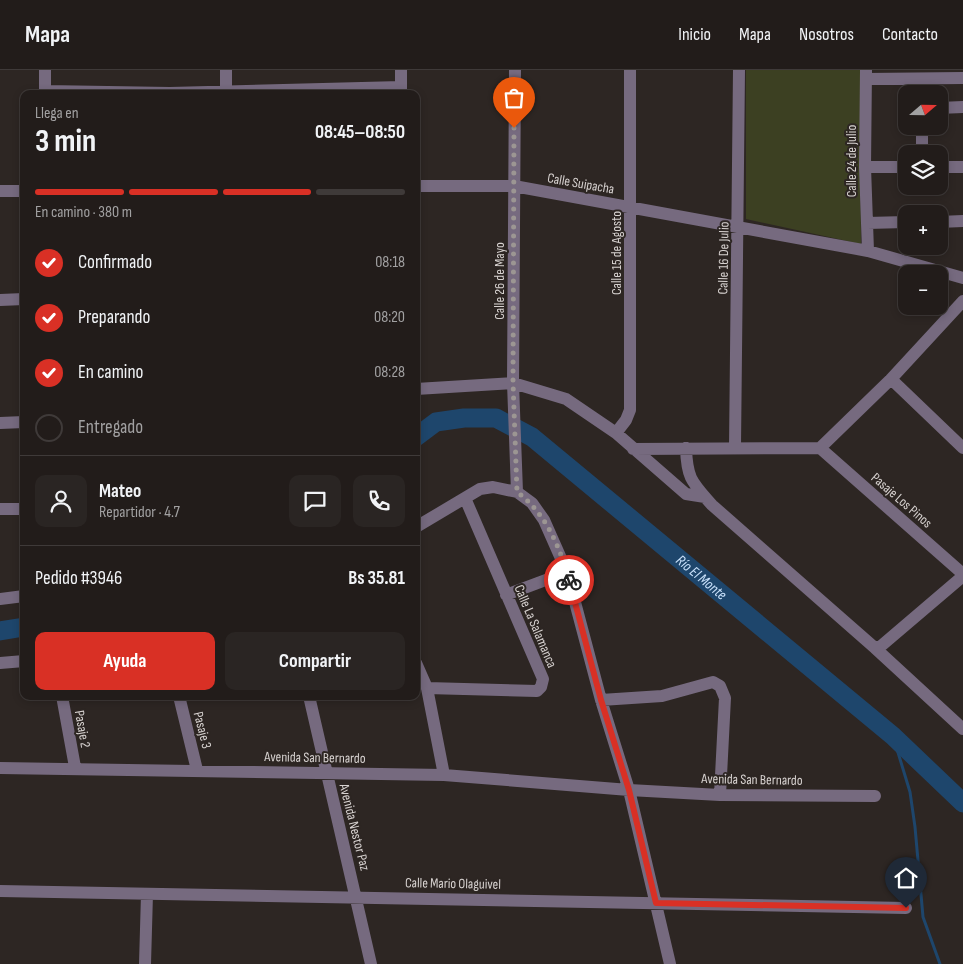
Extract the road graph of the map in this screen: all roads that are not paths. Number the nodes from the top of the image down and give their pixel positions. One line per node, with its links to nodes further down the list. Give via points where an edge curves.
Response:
1 (45, 70): 11 (street)
2 (226, 70): 12 (street)
3 (401, 70): 13 (street)
4 (515, 70): 21 (street, Calle 26 de Mayo)
5 (630, 70): 24 (street, Calle 15 de Agosto)
6 (739, 70): 29 (street, Calle 16 De Julio)
7 (866, 74): 9 (street); 16 (street, Calle 24 de Julio)
8 (963, 78): 9 (street)
9 (920, 80): 10 (street)
10 (920, 85)
11 (45, 90)
12 (226, 90)
13 (401, 90)
14 (963, 107): 15 (street)
15 (948, 108)
16 (865, 167): 17 (street); 28 (street, Calle 24 de Julio)
17 (898, 167)
18 (948, 167): 19 (street)
19 (963, 167)
20 (420, 186): 21 (street, Calle Suipacha)
21 (514, 186): 24 (street, Calle Suipacha); 36 (street, Calle 26 de Mayo)
22 (0, 191): 23 (street)
23 (20, 191)
24 (631, 207): 29 (street, Calle Suipacha); 40 (street, Calle 15 de Agosto, via 630,410)
25 (963, 221): 27 (street)
26 (898, 222): 28 (street)
27 (948, 222)
28 (867, 223): 30 (street, Calle 24 de Julio)
29 (739, 227): 30 (street, Calle Suipacha); 41 (street, Calle 16 De Julio)
30 (868, 251): 31 (street)
31 (963, 278)
32 (20, 299): 33 (street)
33 (0, 300)
34 (963, 301): 35 (street)
35 (891, 378): 43 (street); 44 (street)
36 (513, 382): 37 (street); 40 (street, via 566,399); 46 (street, Calle 26 de Mayo)
37 (420, 389)
38 (20, 422): 39 (street)
39 (0, 423)
40 (616, 433): 45 (street)
41 (735, 447): 42 (street); 43 (street)
42 (686, 448): 45 (street); 47 (street, via 690,480)
43 (820, 448): 53 (street, Pasaje Los Pinos)
44 (963, 448)
45 (633, 449): 47 (street, via 686,494)
46 (517, 492): 48 (street, via 493,487 480,489); 52 (street, via 532,503 544,520)
47 (705, 497): 57 (street)
48 (465, 498): 51 (street); 54 (street, Calle La Salamanca)
49 (0, 509): 50 (street)
50 (20, 509)
51 (420, 525)
52 (567, 572): 54 (street); 65 (street)
53 (963, 575): 57 (street)
54 (506, 595): 61 (street, Calle La Salamanca, via 543,680 541,687 537,691)
55 (20, 596): 56 (street)
56 (0, 599)
57 (875, 648): 66 (street)
58 (20, 661): 59 (street)
59 (0, 663)
60 (420, 672): 61 (street)
61 (427, 688): 71 (street)
62 (63, 700): 68 (street, Pasaje 2)
63 (180, 700): 69 (street, Pasaje 3)
64 (310, 700): 70 (street, Avenida Nestor Paz)
65 (601, 700): 72 (street); 73 (street, via 662,696 712,682 720,686 725,698)
66 (963, 729)
67 (0, 768): 68 (street, Avenida San Bernardo)
68 (75, 768): 69 (street, Avenida San Bernardo)
69 (197, 770): 70 (street, Avenida San Bernardo)
70 (326, 772): 71 (street, Avenida San Bernardo); 77 (street, Avenida Nestor Paz)
71 (444, 775): 72 (street, Avenida San Bernardo)
72 (629, 790): 73 (street, Avenida San Bernardo); 78 (street)
73 (720, 794): 74 (street, Avenida San Bernardo)
74 (874, 796)
75 (0, 891): 76 (street, Calle Mario Olaguivel)
76 (146, 894): 77 (street, Calle Mario Olaguivel); 80 (street)
77 (356, 896): 78 (street, Calle Mario Olaguivel); 81 (street, Avenida Nestor Paz)
78 (656, 903): 79 (street, Calle Mario Olaguivel); 82 (street)
79 (906, 908)
80 (145, 964)
81 (371, 964)
82 (670, 964)

